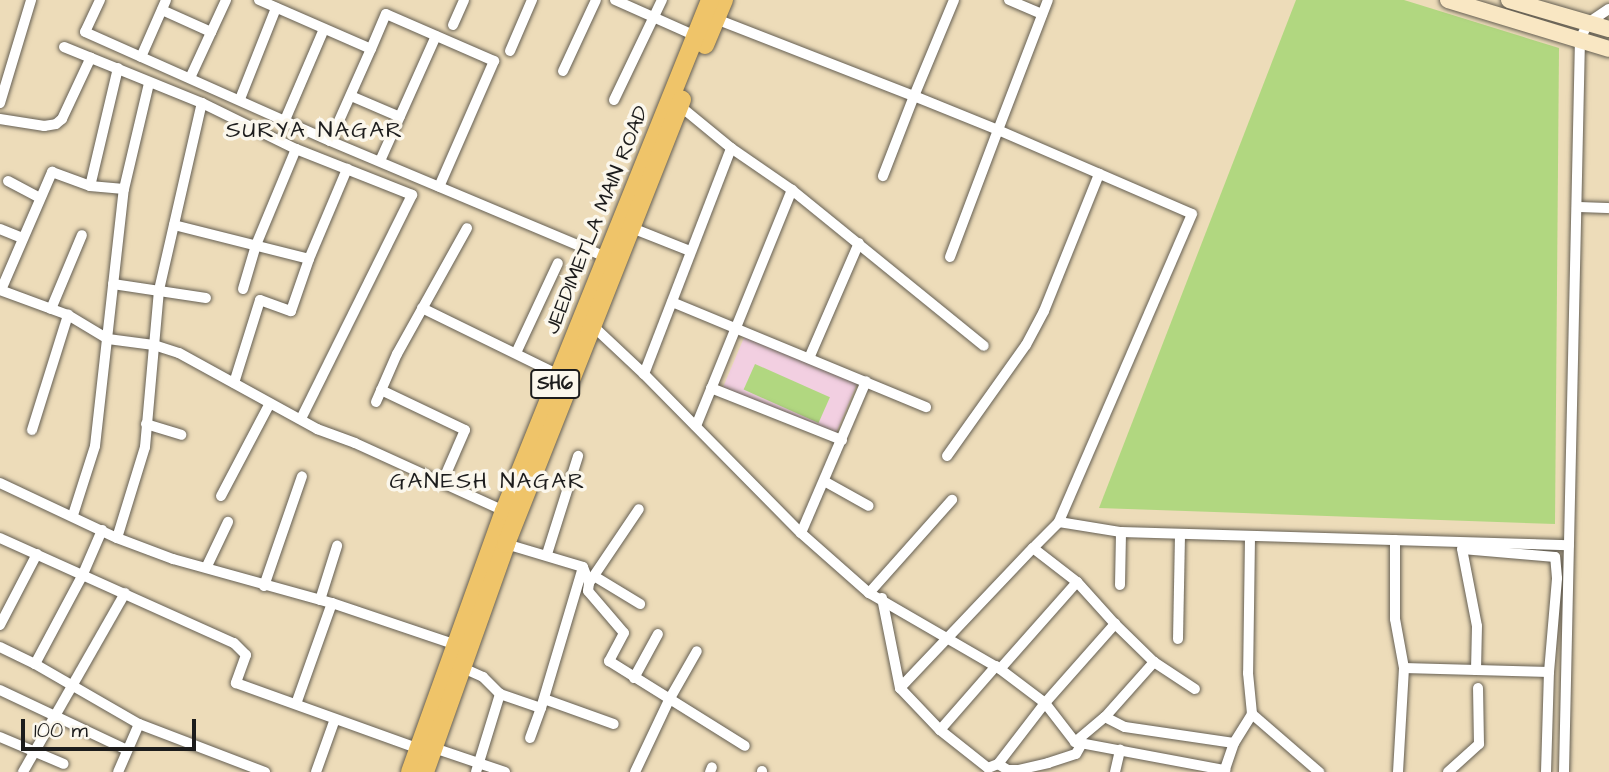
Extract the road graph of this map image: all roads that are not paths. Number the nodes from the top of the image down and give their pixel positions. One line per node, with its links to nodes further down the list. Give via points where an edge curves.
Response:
1 (31, 0): 39 (street)
2 (100, 0): 37 (street, via 85,32)
3 (226, 0): 28 (street)
4 (259, 0): 19 (street)
5 (464, 0): 25 (street)
6 (532, 0): 35 (street)
7 (596, 0): 40 (street)
8 (615, 0): 22 (street)
9 (662, 0): 22 (street)
10 (710, 0): 30 (main road, JEEDIMETLA MAIN ROAD / SH6)
11 (724, 0): 23 (main road, JEEDIMETLA MAIN ROAD / SH6)
12 (954, 0): 44 (street)
13 (1009, 0): 21 (street)
14 (1048, 0): 21 (street)
15 (1448, 0): 31 (street)
16 (1509, 0): 17 (street)
17 (1535, 4): 24 (street)
18 (164, 5): 28 (street); 37 (street)
19 (276, 8): 26 (street); 45 (street)
20 (1609, 9): 24 (street)
21 (1042, 13): 53 (street)
22 (654, 19): 30 (street); 46 (street)
23 (716, 19): 44 (street); 49 (main road, JEEDIMETLA MAIN ROAD / SH6)
24 (1588, 23): 27 (street); 31 (street)
25 (453, 25)
26 (324, 29): 33 (street); 52 (street)
27 (1609, 29)
28 (211, 32): 41 (street)
29 (436, 36): 33 (street, via 386,14); 50 (street); 63 (street, via 494,61)
30 (696, 36): 66 (main road, JEEDIMETLA MAIN ROAD / SH6)
31 (1580, 39): 34 (street); 68 (street)
32 (64, 47): 36 (street)
33 (371, 49): 43 (street)
34 (1609, 49)
35 (510, 51)
36 (91, 57): 38 (street); 51 (street, via 56,124)
37 (141, 57): 41 (street)
38 (118, 68): 42 (street); 62 (street)
39 (5, 69): 47 (street)
40 (563, 71)
41 (190, 78): 45 (street)
42 (149, 83): 48 (street); 64 (street)
43 (351, 96): 50 (street); 54 (street)
44 (914, 96): 53 (street); 60 (street)
45 (240, 99): 52 (street)
46 (614, 100)
47 (0, 103)
48 (202, 103): 56 (street); 70 (street)
49 (680, 106): 55 (street); 66 (main road, JEEDIMETLA MAIN ROAD / SH6)
50 (400, 117): 57 (street)
51 (0, 119)
52 (285, 120): 54 (street)
53 (998, 130): 59 (street); 80 (street)
54 (330, 141): 57 (street)
55 (731, 148): 65 (street); 78 (street)
56 (296, 149): 58 (street); 77 (street)
57 (380, 161): 63 (street)
58 (347, 169): 81 (street); 108 (street, via 412,195)
59 (1099, 174): 115 (street, via 1026,345); 127 (street, via 1192,214)
60 (883, 176)
61 (8, 181): 67 (street)
62 (90, 186): 64 (street); 67 (street, via 52,172)
63 (439, 187): 79 (street)
64 (124, 190): 83 (street)
65 (792, 190): 76 (street); 93 (street)
66 (637, 194): 72 (main road, JEEDIMETLA MAIN ROAD / SH6); 79 (main road, JEEDIMETLA MAIN ROAD / SH6)
67 (40, 198): 75 (street)
68 (1577, 207): 69 (street); 137 (street)
69 (1609, 208)
70 (174, 225): 77 (street); 86 (street)
71 (467, 228): 89 (street)
72 (632, 228): 78 (street); 92 (main road, JEEDIMETLA MAIN ROAD / SH6)
73 (0, 229): 75 (street)
74 (82, 235): 90 (street)
75 (22, 238): 85 (street)
76 (859, 243): 96 (street); 98 (street)
77 (256, 245): 81 (street); 84 (street)
78 (690, 251): 88 (street)
79 (606, 257): 100 (main road, JEEDIMETLA MAIN ROAD / SH6)
80 (950, 257)
81 (309, 259): 102 (street, via 291,311 260,300)
82 (558, 263): 97 (street)
83 (113, 284): 86 (street); 94 (street)
84 (243, 289)
85 (1, 290): 90 (street)
86 (159, 290): 87 (street); 95 (street)
87 (206, 298)
88 (672, 302): 93 (street); 99 (street)
89 (422, 307): 97 (street); 104 (street)
90 (51, 309): 91 (street)
91 (68, 315): 94 (street); 111 (street)
92 (594, 327): 99 (street); 136 (main road, JEEDIMETLA MAIN ROAD / SH6)
93 (735, 327): 98 (street); 103 (street)
94 (108, 339): 95 (street); 125 (street, via 95,446)
95 (154, 345): 102 (street, via 179,353); 109 (street)
96 (984, 346)
97 (516, 354): 100 (street)
98 (810, 356): 101 (street)
99 (644, 374): 110 (street)
100 (559, 375): 124 (main road, JEEDIMETLA MAIN ROAD / SH6)
101 (866, 381): 107 (street); 113 (street)
102 (234, 383): 106 (street)
103 (711, 388): 110 (street); 113 (street)
104 (381, 390): 105 (street); 119 (street, via 465,430)
105 (376, 402)
106 (269, 405): 108 (street); 120 (street)
107 (926, 407)
108 (301, 419): 119 (street)
109 (146, 424): 112 (street); 134 (street, via 141,466)
110 (696, 426): 130 (street)
111 (32, 430)
112 (181, 435)
113 (842, 440): 117 (street)
114 (578, 456): 141 (street)
115 (947, 456)
116 (302, 476): 148 (street)
117 (824, 481): 122 (street); 130 (street)
118 (0, 483): 125 (street)
119 (442, 483): 124 (street)
120 (221, 496)
121 (952, 500): 150 (street)
122 (869, 506)
123 (639, 509): 145 (street)
124 (504, 511): 160 (main road, JEEDIMETLA MAIN ROAD / SH6)
125 (73, 515): 128 (street)
126 (228, 522): 142 (street)
127 (1059, 522): 129 (street); 139 (street)
128 (102, 530): 134 (street); 144 (street)
129 (1121, 532): 131 (street); 147 (street)
130 (801, 533): 150 (street)
131 (1180, 534): 132 (street); 159 (street)
132 (1250, 537): 135 (street); 181 (street, via 1248,673)
133 (0, 538): 140 (street)
134 (117, 538): 142 (street)
135 (1395, 540): 137 (street); 167 (street, via 1395,619)
136 (506, 544): 141 (street); 166 (main road, JEEDIMETLA MAIN ROAD / SH6)
137 (1569, 545): 214 (street)
138 (337, 546): 152 (street)
139 (1033, 548): 146 (street); 158 (street)
140 (37, 554): 144 (street); 156 (street)
141 (547, 554): 143 (street)
142 (207, 566): 148 (street)
143 (583, 567): 145 (street); 180 (street)
144 (83, 574): 149 (street); 164 (street)
145 (592, 579): 154 (street); 170 (street, via 588,591 624,633 609,662)
146 (1077, 582): 155 (street); 165 (street)
147 (1120, 585)
148 (264, 586): 152 (street)
149 (125, 593): 171 (street); 179 (street, via 234,643 246,655 236,683)
150 (869, 593): 151 (street)
151 (882, 598): 158 (street); 172 (street)
152 (320, 600): 153 (street)
153 (332, 603): 160 (street); 179 (street)
154 (640, 604)
155 (1115, 624): 163 (street); 178 (street)
156 (0, 625)
157 (658, 634): 170 (street)
158 (947, 636): 165 (street); 172 (street)
159 (1178, 639)
160 (454, 644): 193 (main road, JEEDIMETLA MAIN ROAD / SH6)
161 (0, 647): 164 (street)
162 (697, 651): 177 (street)
163 (1154, 663): 174 (street); 183 (street)
164 (35, 664): 171 (street)
165 (998, 667): 178 (street); 187 (street)
166 (463, 668): 176 (street, via 483,677); 193 (main road, JEEDIMETLA MAIN ROAD / SH6)
167 (1404, 668): 168 (street); 211 (street)
168 (1476, 670): 169 (street); 169 (street, via 1477,626 1462,549 1555,557)
169 (1549, 672): 213 (street)
170 (634, 678): 177 (street)
171 (72, 685): 182 (street); 186 (street)
172 (900, 688): 187 (street)
173 (1478, 688): 212 (street, via 1479,744)
174 (1195, 689)
175 (0, 690): 182 (street)
176 (500, 694): 180 (street); 199 (street)
177 (669, 700): 192 (street); 208 (street)
178 (1045, 703): 190 (street); 198 (street)
179 (296, 704): 184 (street)
180 (542, 704): 185 (street); 189 (street)
181 (1252, 714): 191 (street); 210 (street)
182 (55, 715): 194 (street); 196 (street)
183 (1105, 717): 190 (street); 191 (street, via 1125,727)
184 (335, 719): 193 (street); 204 (street)
185 (614, 723)
186 (139, 724): 194 (street); 203 (street)
187 (940, 730): 198 (street, via 988,768)
188 (0, 737): 196 (street)
189 (530, 738)
190 (1078, 743): 195 (street); 198 (street, via 1076,754 1048,763 1018,770)
191 (1234, 743): 200 (street)
192 (745, 746)
193 (426, 748): 199 (street); 205 (main road, JEEDIMETLA MAIN ROAD / SH6); 206 (main road, JEEDIMETLA MAIN ROAD / SH6)
194 (127, 750): 202 (street)
195 (1120, 750): 200 (street); 209 (street)
196 (34, 751): 197 (street); 201 (street)
197 (64, 764)
198 (998, 764)
199 (477, 767): 207 (street)
200 (1224, 771)
201 (23, 772)
202 (118, 772)
203 (265, 772)
204 (316, 772)
205 (410, 772)
206 (425, 772)
207 (505, 772)
208 (635, 772)
209 (1115, 772)
210 (1318, 772)
211 (1398, 772)
212 (1448, 772)
213 (1546, 772)
214 (1564, 772)

